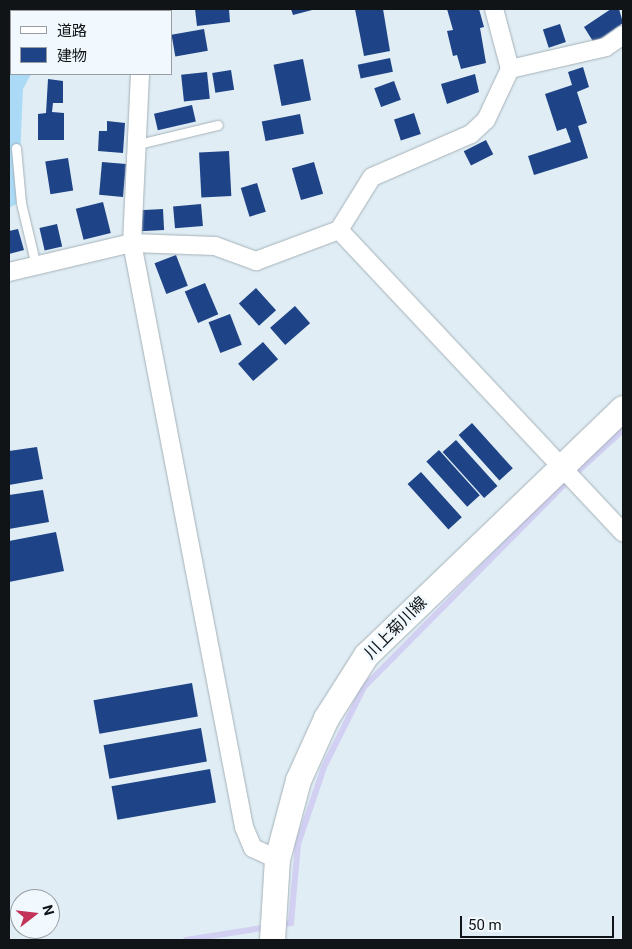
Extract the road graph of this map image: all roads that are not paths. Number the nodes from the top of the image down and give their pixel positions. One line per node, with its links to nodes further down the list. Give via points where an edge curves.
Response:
1 (494, 9): 3 (street)
2 (623, 35): 3 (street, via 606,47)
3 (510, 69): 8 (street, via 486,120 471,134 372,177)
4 (140, 75): 6 (street)
5 (218, 125): 6 (lane)
6 (138, 144): 9 (street, via 133,178)
7 (16, 148): 10 (lane, via 21,203)
8 (339, 230): 9 (street, via 256,261 215,246); 13 (street)
9 (132, 243): 10 (street); 15 (street, via 244,827 253,848)
10 (36, 266): 11 (street)
11 (9, 272)
12 (623, 408): 13 (main road, 川上菊川線)
13 (560, 467): 14 (street); 15 (main road, 川上菊川線, via 366,655 326,718 298,780)
14 (623, 532)
15 (277, 858): 16 (main road, 川上菊川線)
16 (272, 940)

